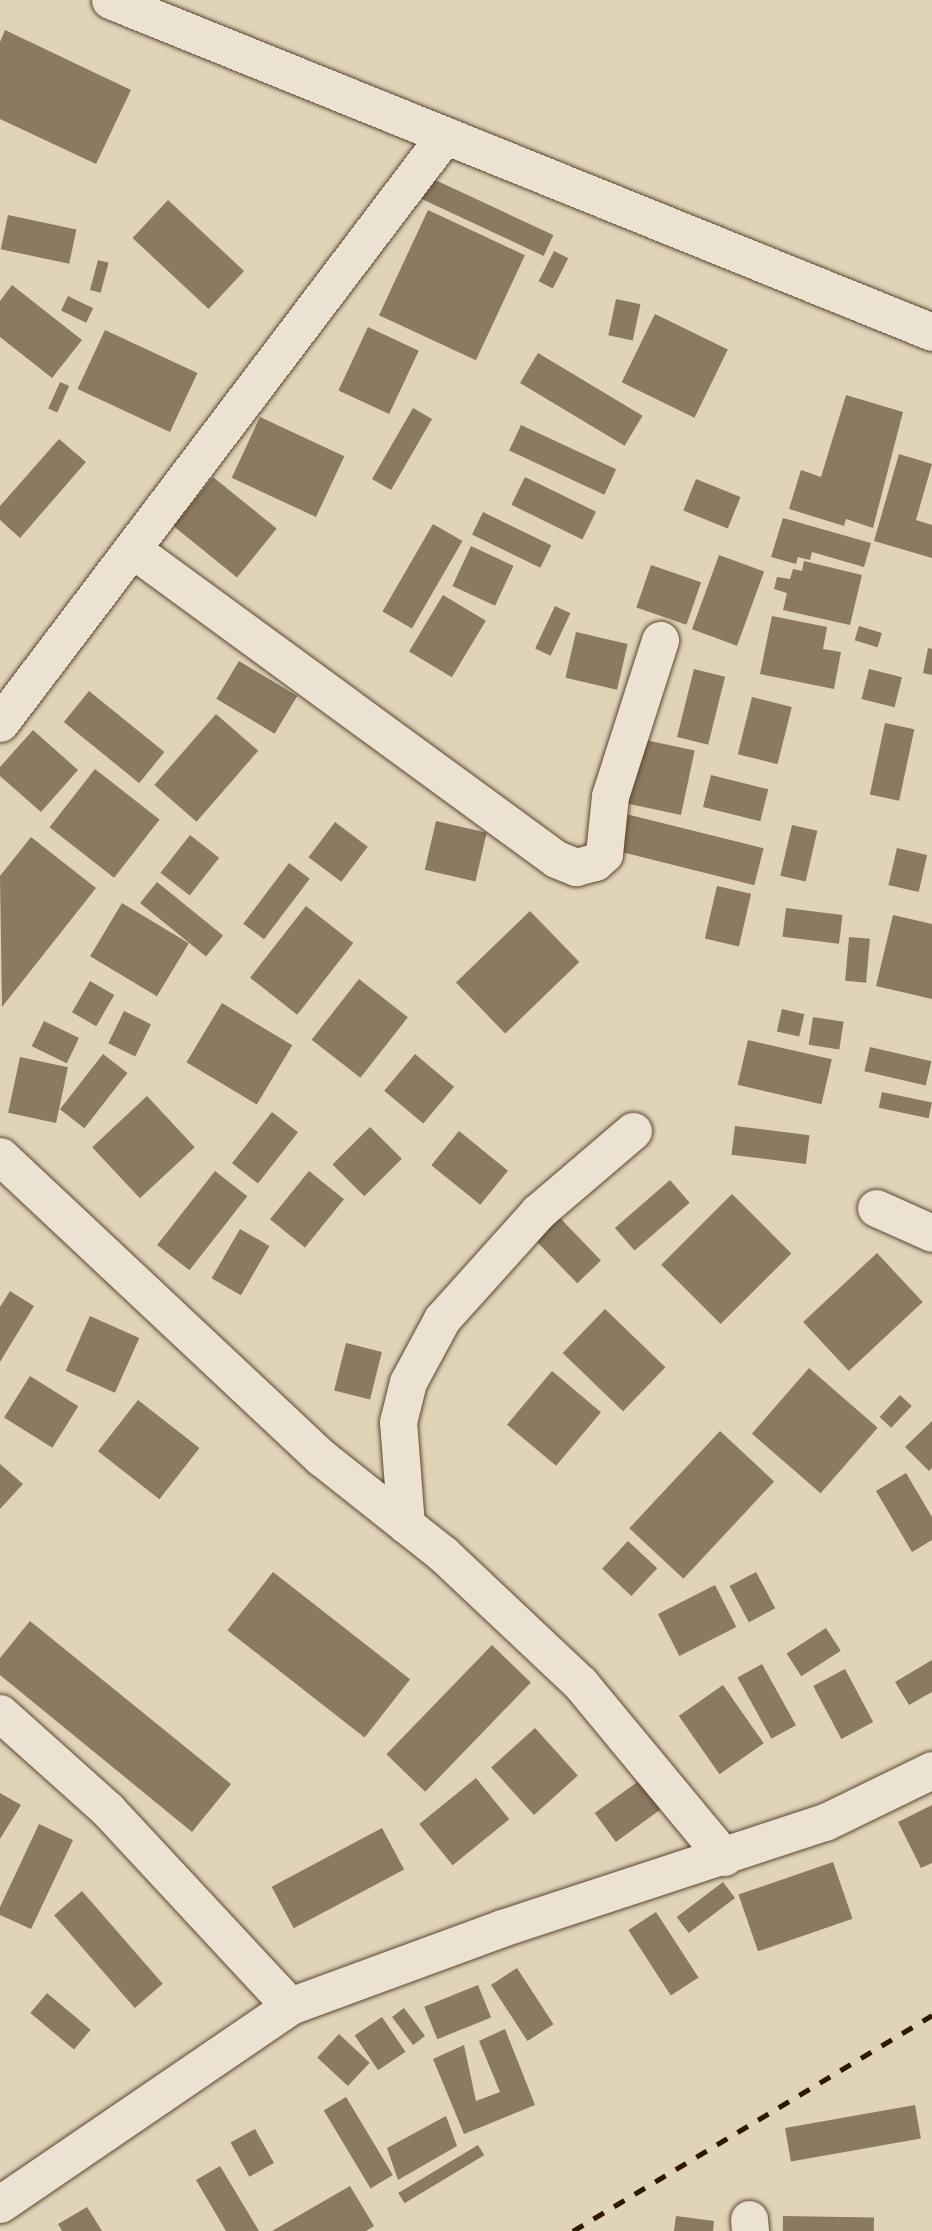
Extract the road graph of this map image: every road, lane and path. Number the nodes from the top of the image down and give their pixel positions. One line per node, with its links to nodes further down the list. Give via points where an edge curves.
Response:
1 (110, 0): 2 (street)
2 (443, 138): 3 (street); 4 (street)
3 (932, 332)
4 (132, 549): 5 (street, via 555,859 576,867 604,854 610,796); 6 (street)
5 (660, 640)
6 (0, 723)
7 (633, 1131): 11 (street, via 538,1212 435,1330 408,1382 398,1422)
8 (0, 1156): 11 (street, via 321,1458)
9 (876, 1208): 10 (street)
10 (932, 1233)
11 (406, 1525): 14 (street, via 580,1683)
12 (0, 1713): 15 (street, via 107,1809)
13 (932, 1770): 14 (street, via 825,1822)
14 (724, 1857): 15 (street, via 502,1928)
15 (290, 2006): 16 (street)
16 (0, 2203)

